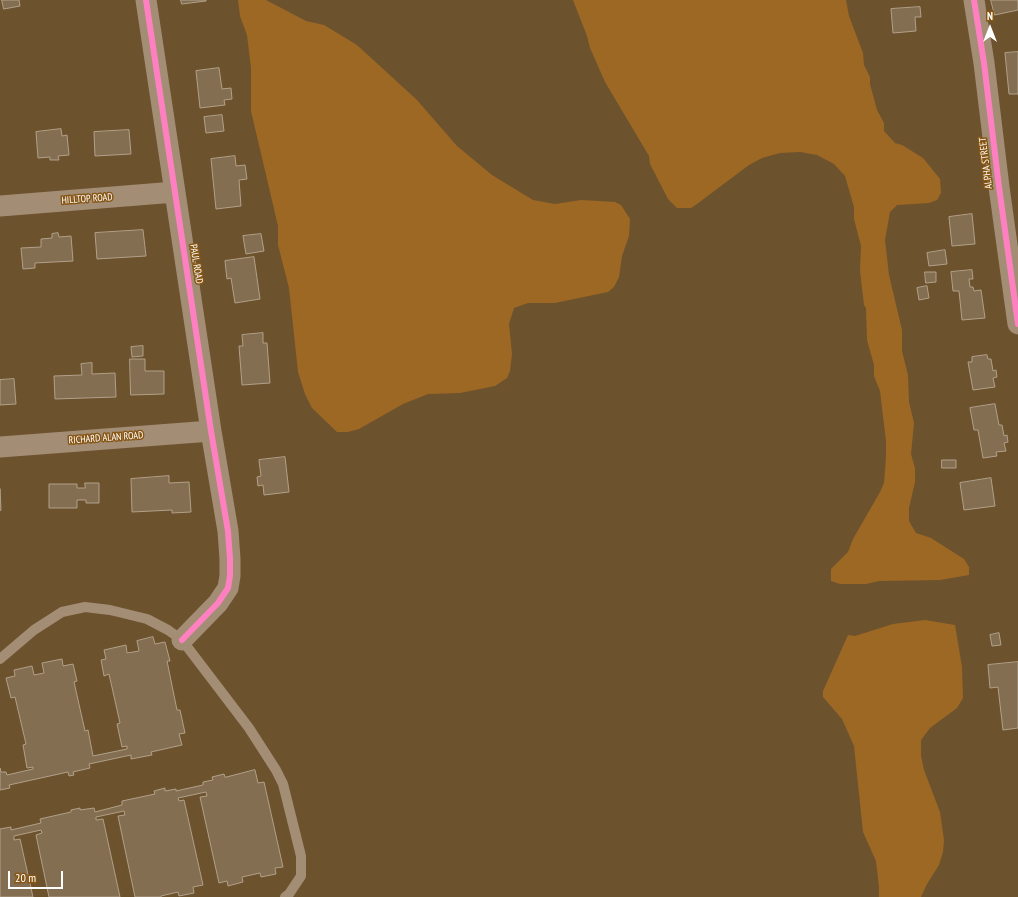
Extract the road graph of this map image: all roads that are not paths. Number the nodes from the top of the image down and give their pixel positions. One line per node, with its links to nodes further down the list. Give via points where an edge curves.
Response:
1 (146, 0): 3 (street, PAUL ROAD)
2 (974, 0): 5 (street, ALPHA STREET)
3 (175, 192): 4 (street, HILLTOP ROAD); 6 (street, PAUL ROAD)
4 (0, 206)
5 (1018, 324)
6 (211, 430): 7 (street, RICHARD ALAN ROAD); 8 (street, PAUL ROAD, via 228,531 230,576 228,588 218,603)
7 (0, 446)
8 (182, 640): 9 (lane, via 147,619 85,607 62,612 34,630); 10 (lane, via 249,728 283,784 301,856 301,876)
9 (0, 659)
10 (285, 897)

